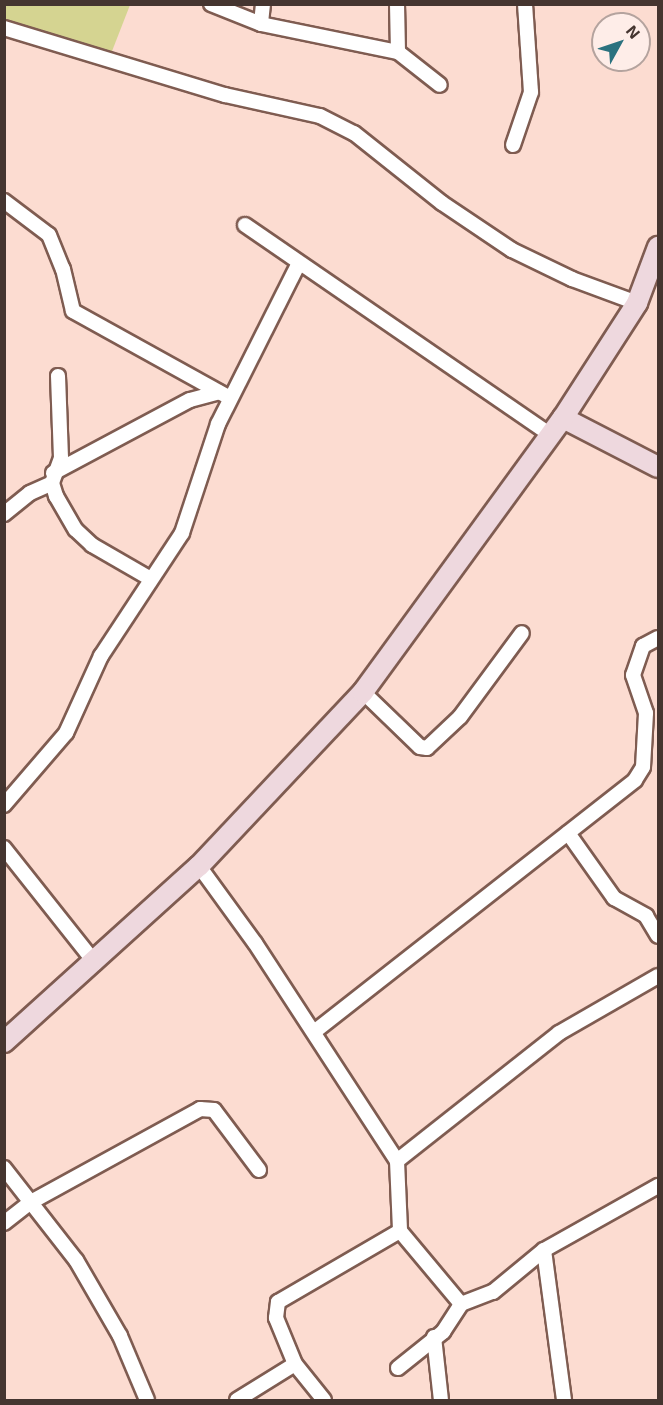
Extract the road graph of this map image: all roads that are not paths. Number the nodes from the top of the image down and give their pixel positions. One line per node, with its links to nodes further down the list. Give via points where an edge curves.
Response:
1 (211, 4): 5 (street)
2 (263, 4): 5 (street)
3 (397, 4): 7 (street)
4 (525, 4): 9 (street, via 531,92)
5 (261, 24): 7 (street)
6 (4, 28): 14 (street, via 225,95 321,116 354,133 442,203 512,250 572,279)
7 (398, 52): 8 (street)
8 (440, 85)
9 (513, 145)
10 (4, 201): 16 (street, via 49,236 63,269 73,311)
11 (245, 225): 13 (street)
12 (658, 247): 14 (main road)
13 (299, 263): 16 (street); 18 (street)
14 (637, 303): 17 (main road)
15 (58, 376): 20 (street, via 61,458)
16 (224, 395): 20 (street, via 190,400); 22 (street, via 182,533)
17 (563, 417): 18 (main road); 19 (main road)
18 (551, 435): 25 (main road)
19 (658, 467)
20 (52, 478): 21 (street); 22 (street, via 76,530 92,545)
21 (4, 514)
22 (151, 579): 26 (street, via 101,656 66,733)
23 (522, 633): 25 (street, via 460,717 427,748 420,747)
24 (658, 638): 27 (street, via 643,646 633,675 646,713 643,767 629,785)
25 (363, 692): 29 (main road)
26 (4, 805)
27 (568, 833): 30 (street, via 614,898 646,916); 33 (street)
28 (4, 848): 31 (street)
29 (199, 866): 31 (main road); 33 (street)
30 (658, 936)
31 (95, 963): 34 (main road)
32 (658, 976): 35 (street, via 559,1033)
33 (314, 1032): 35 (street)
34 (4, 1042)
35 (397, 1161): 41 (street)
36 (4, 1168): 39 (street)
37 (259, 1170): 39 (street, via 208,1108)
38 (658, 1186): 42 (street)
39 (31, 1202): 40 (street); 47 (street, via 76,1260 120,1336)
40 (4, 1223)
41 (400, 1231): 43 (street); 45 (street, via 278,1302 276,1318)
42 (544, 1250): 43 (street, via 493,1292); 51 (street)
43 (460, 1304): 44 (street, via 451,1324)
44 (434, 1337): 46 (street); 50 (street)
45 (295, 1364): 48 (street); 49 (street)
46 (398, 1368)
47 (147, 1401)
48 (237, 1401)
49 (324, 1401)
50 (441, 1401)
51 (564, 1401)

